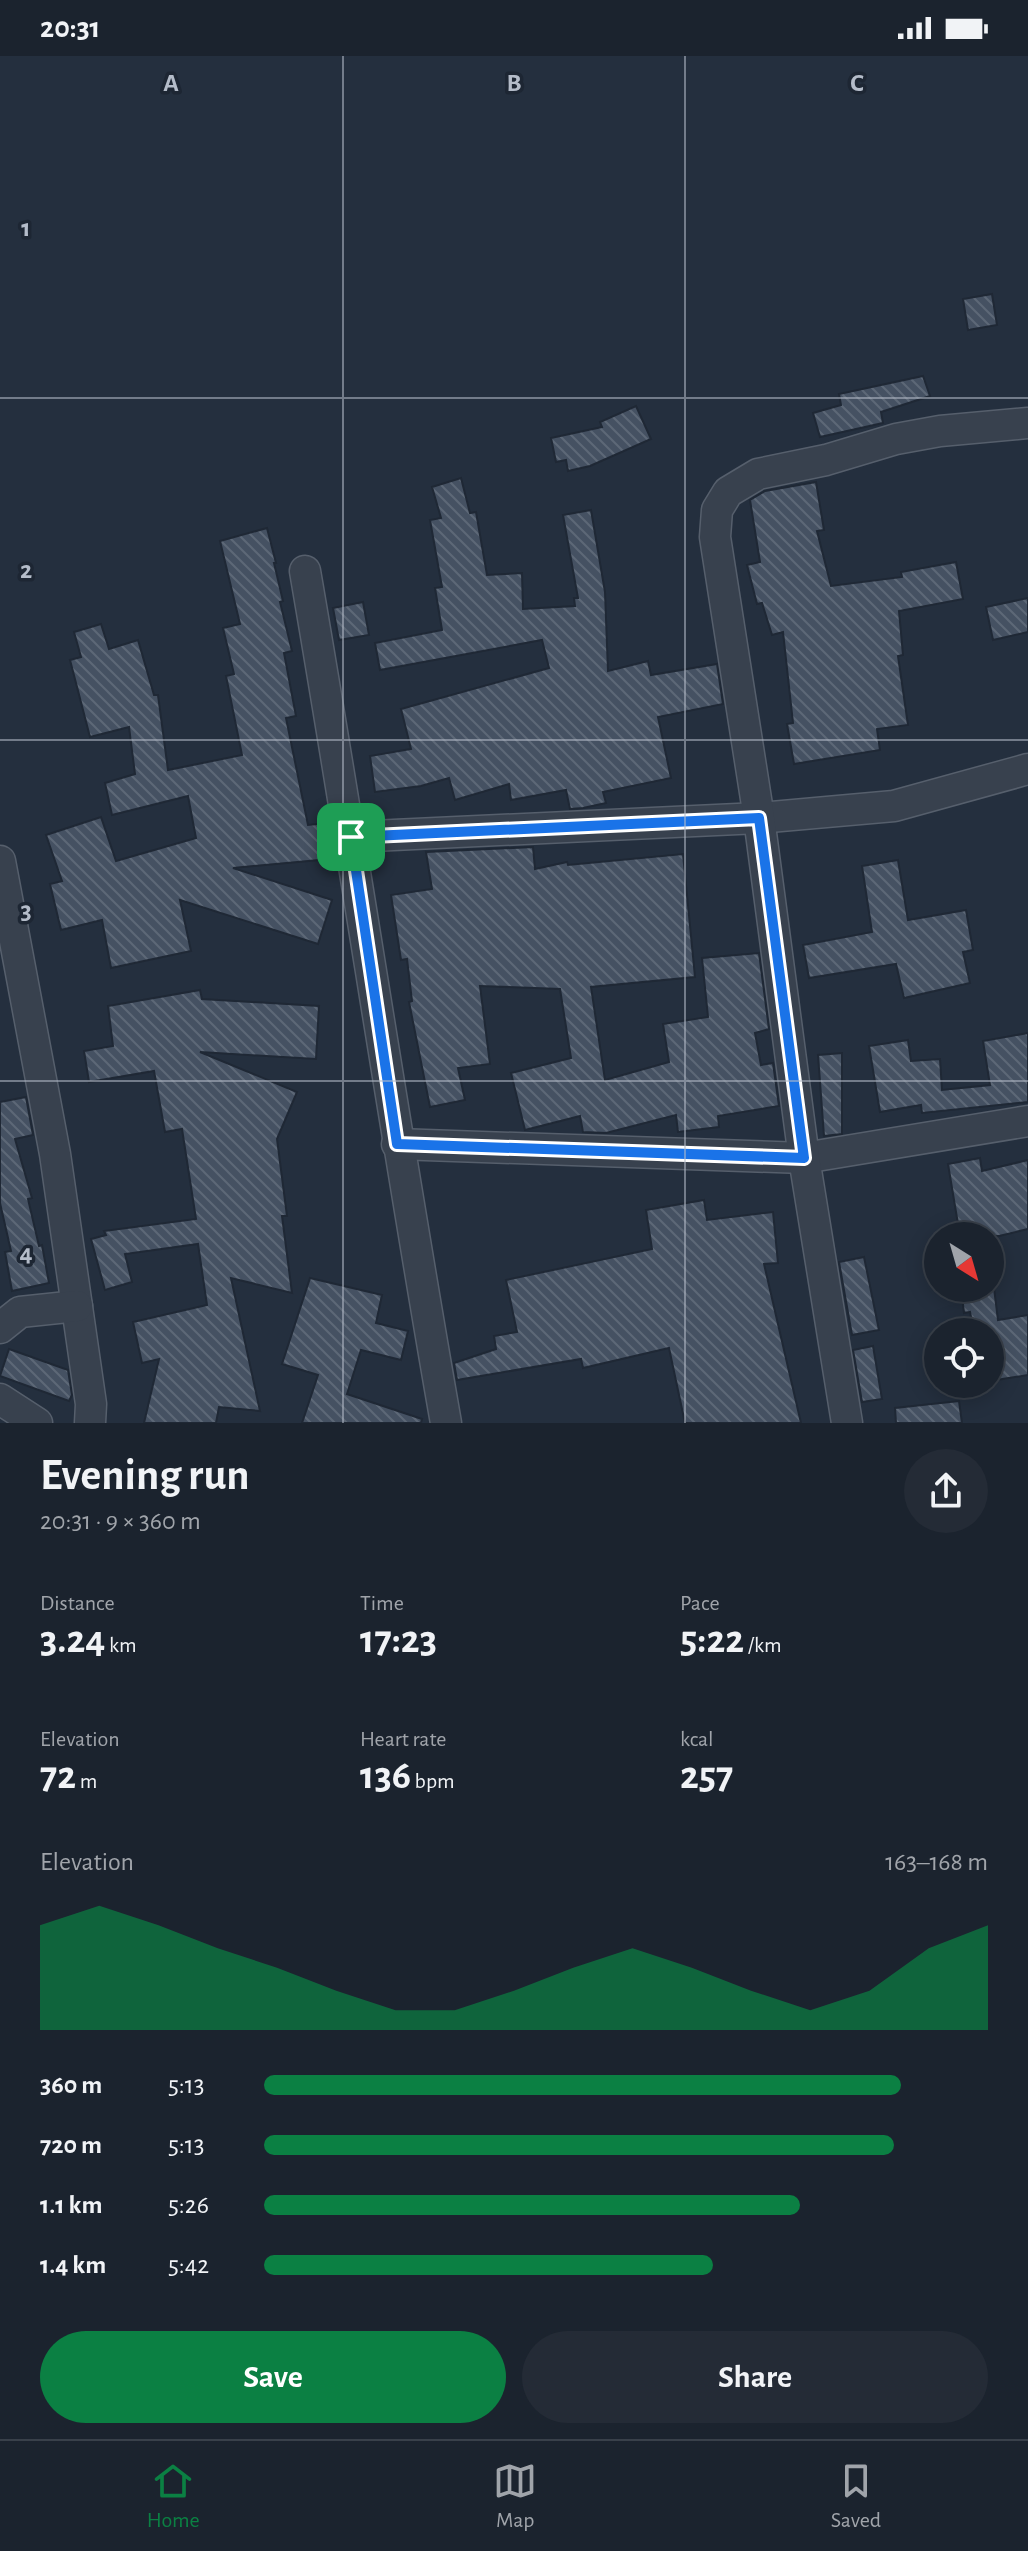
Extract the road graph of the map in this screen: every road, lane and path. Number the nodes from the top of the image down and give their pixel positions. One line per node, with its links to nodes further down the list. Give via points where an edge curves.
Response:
1 (1028, 423): 4 (street, via 896,439 758,474 728,492 717,510 715,537)
2 (305, 571): 5 (street)
3 (1028, 769): 4 (street, via 894,806)
4 (759, 818): 5 (street); 9 (street)
5 (351, 837): 8 (street)
6 (0, 861): 10 (street, via 55,1154)
7 (1028, 1121): 9 (street)
8 (397, 1144): 9 (street); 15 (street)
9 (804, 1158): 16 (street)
10 (77, 1306): 11 (street, via 20,1312); 14 (street)
11 (0, 1328)
12 (0, 1399): 13 (street)
13 (37, 1423)
14 (90, 1423)
15 (446, 1423)
16 (847, 1423)

